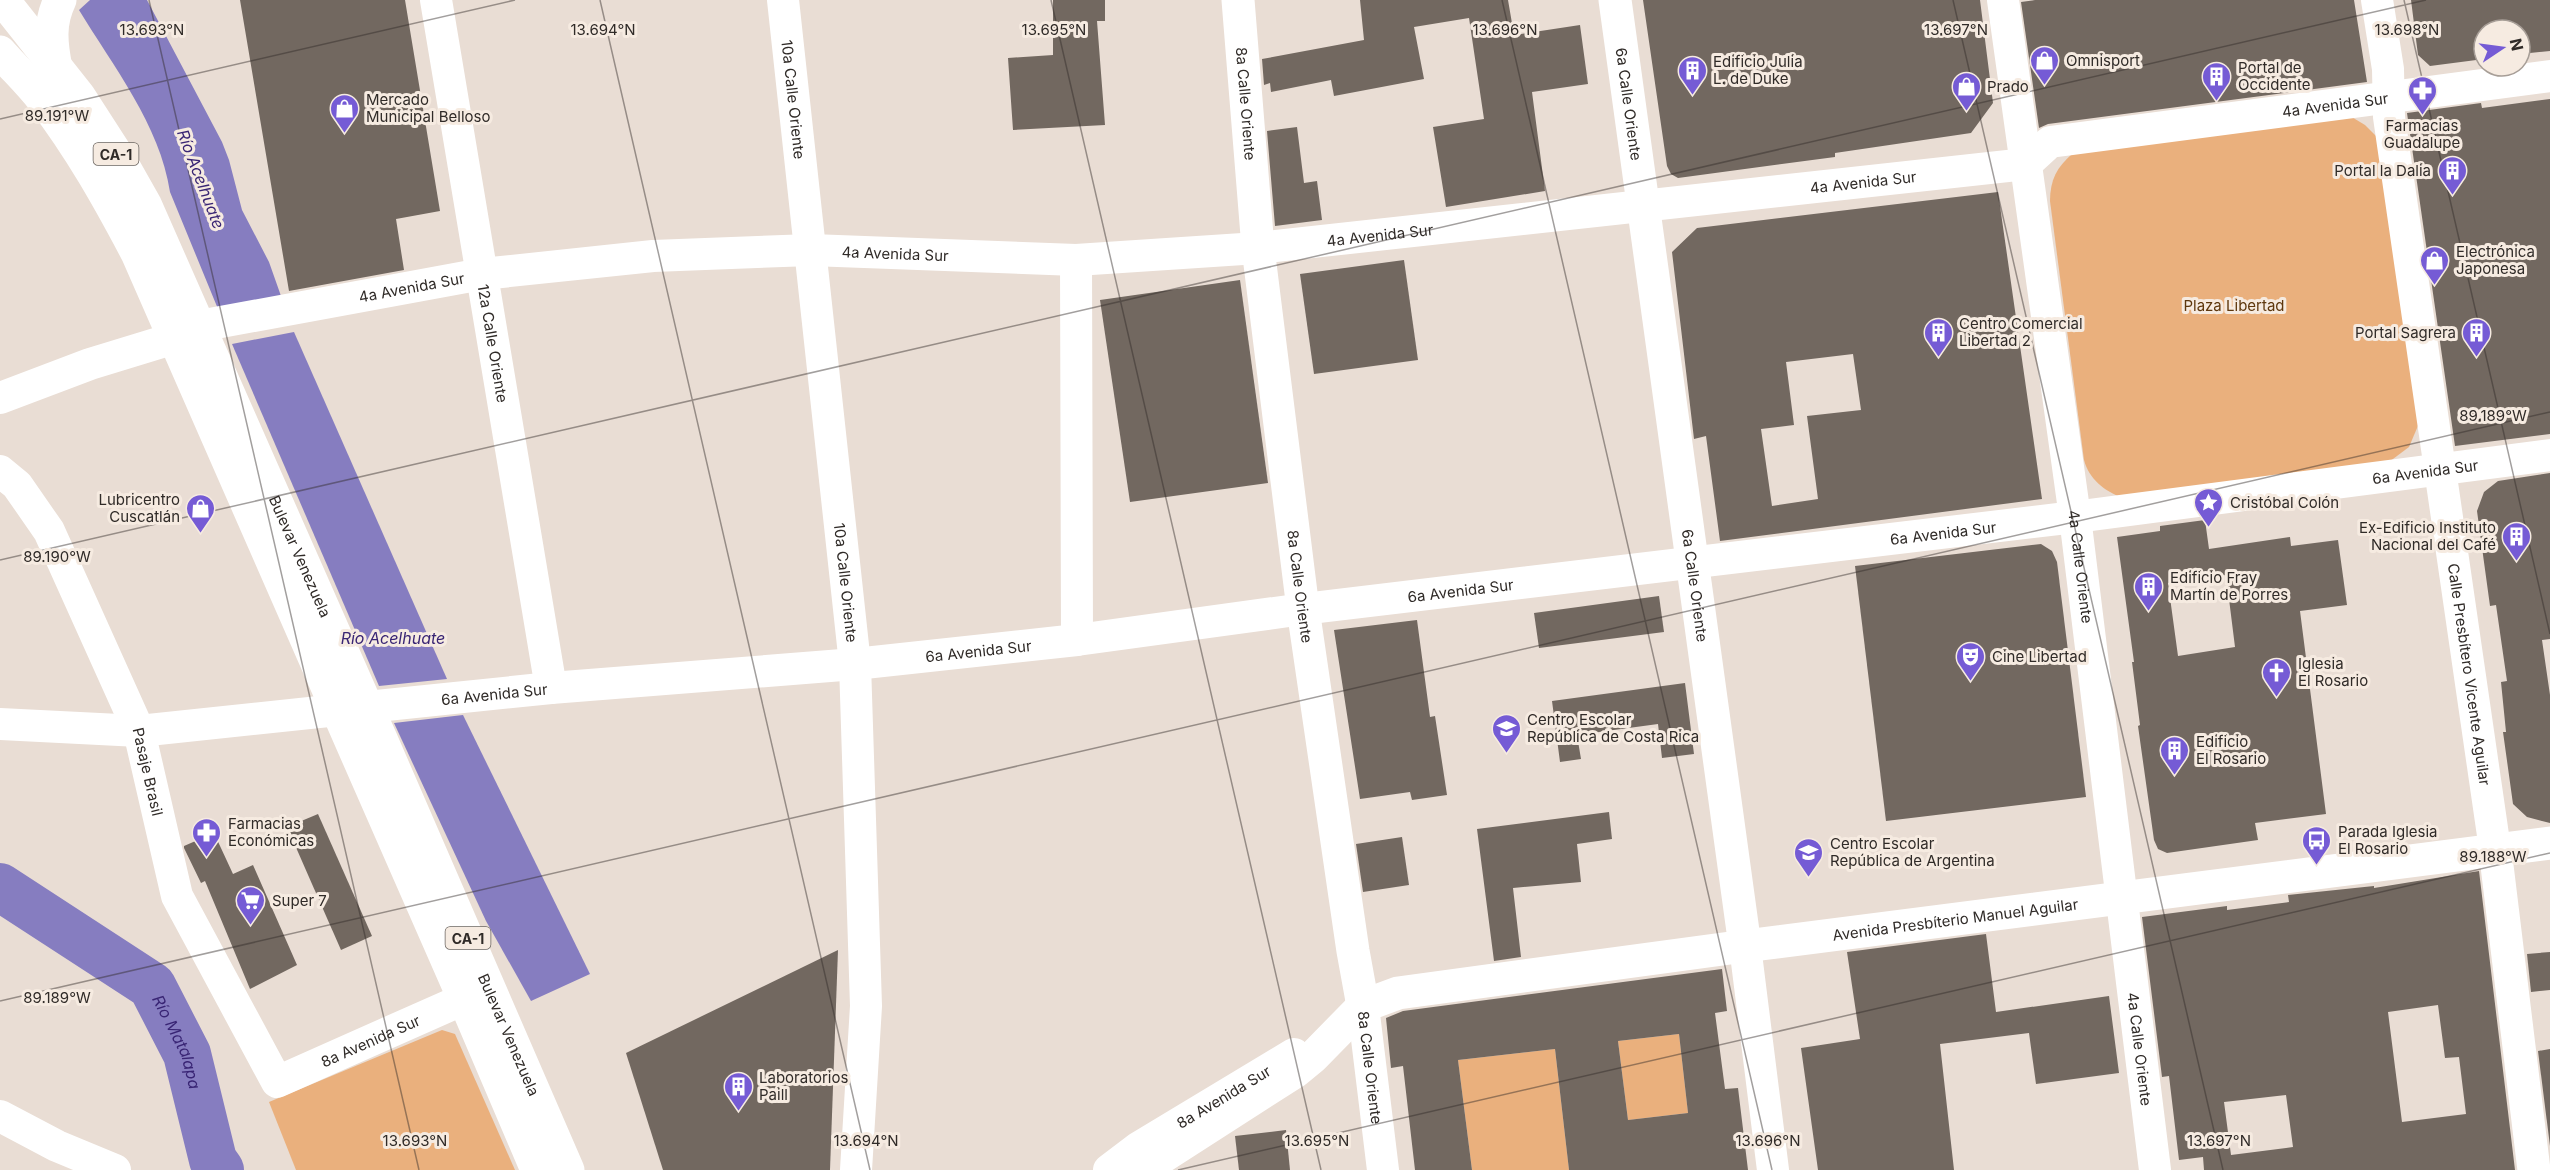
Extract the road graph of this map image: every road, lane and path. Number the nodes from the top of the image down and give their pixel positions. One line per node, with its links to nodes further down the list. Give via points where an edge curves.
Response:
1 (3, 0): 10 (main road, Bulevar Venezuela / CA-1)
2 (60, 0): 10 (main road, via 51,36)
3 (436, 0): 18 (street, 12a Calle Oriente)
4 (783, 0): 16 (street, 10a Calle Oriente)
5 (1239, 0): 15 (main road, 8a Calle Oriente)
6 (1615, 0): 14 (main road, 6a Calle Oriente)
7 (2003, 0): 13 (street, 4a Calle Oriente)
8 (2377, 0): 12 (street, Calle Presbítero Vicente Aguilar, via 2388,69)
9 (0, 52): 19 (main road, Bulevar Venezuela / CA-1, via 41,98 97,179 138,253)
10 (56, 68): 19 (main road, Bulevar Venezuela / CA-1, via 99,126 145,204)
11 (2550, 76): 12 (street, 4a Avenida Sur)
12 (2388, 96): 13 (street, 4a Avenida Sur, via 2050,142); 22 (street, Calle Presbítero Vicente Aguilar)
13 (2026, 164): 14 (street, 4a Avenida Sur); 24 (street, 4a Calle Oriente)
14 (1642, 205): 15 (street, 4a Avenida Sur); 25 (main road, 6a Calle Oriente)
15 (1258, 248): 17 (street, 4a Avenida Sur); 26 (main road, 8a Calle Oriente)
16 (811, 250): 17 (street, 4a Avenida Sur); 18 (street, 4a Avenida Sur, via 653,256); 28 (street, 10a Calle Oriente)
17 (1076, 260): 27 (street)
18 (482, 274): 19 (street, 4a Avenida Sur); 29 (street, 12a Calle Oriente)
19 (199, 328): 20 (street, 4a Avenida Sur); 30 (main road, Bulevar Venezuela / CA-1)
20 (0, 398)
21 (2550, 455): 22 (street, 6a Avenida Sur)
22 (2440, 470): 24 (street, 6a Avenida Sur); 34 (street, Calle Presbítero Vicente Aguilar)
23 (0, 471): 32 (street, Pasaje Brasil, via 18,485 49,531)
24 (2075, 517): 25 (street, 6a Avenida Sur); 35 (street, 4a Calle Oriente)
25 (1690, 562): 26 (street, 6a Avenida Sur); 36 (main road, 6a Calle Oriente)
26 (1303, 609): 27 (street, 6a Avenida Sur); 38 (main road, 8a Calle Oriente, via 1353,951)
27 (1077, 640): 28 (street, 6a Avenida Sur)
28 (855, 664): 29 (street, 6a Avenida Sur); 44 (street, 10a Calle Oriente, via 866,1006)
29 (551, 688): 30 (street, 6a Avenida Sur)
30 (364, 707): 32 (street, 6a Avenida Sur); 37 (main road, Bulevar Venezuela / CA-1); 43 (main road, Bulevar Venezuela / CA-1)
31 (0, 724): 32 (street, 6a Avenida Sur)
32 (139, 731): 39 (street, Pasaje Brasil, via 177,896)
33 (2550, 843): 34 (main road, Avenida Presbíterio Manuel Aguilar)
34 (2495, 849): 35 (main road, Avenida Presbíterio Manuel Aguilar); 50 (main road, Calle Presbítero Vicente Aguilar)
35 (2121, 899): 36 (main road, Avenida Presbíterio Manuel Aguilar); 49 (street, 4a Calle Oriente)
36 (1745, 946): 38 (main road, Avenida Presbíterio Manuel Aguilar, via 1398,993); 48 (street, 6a Calle Oriente)
37 (464, 999): 39 (street, 8a Avenida Sur); 42 (main road, Bulevar Venezuela / CA-1)
38 (1352, 1016): 45 (street, 8a Avenida Sur, via 1138,1148); 46 (main road, via 1296,1071); 47 (street, 8a Calle Oriente)
39 (276, 1082)
40 (0, 1116): 41 (street)
41 (115, 1170)
42 (537, 1170)
43 (568, 1170)
44 (856, 1170)
45 (1109, 1170)
46 (1142, 1170)
47 (1383, 1170)
48 (1773, 1170)
49 (2155, 1170)
50 (2534, 1170)

